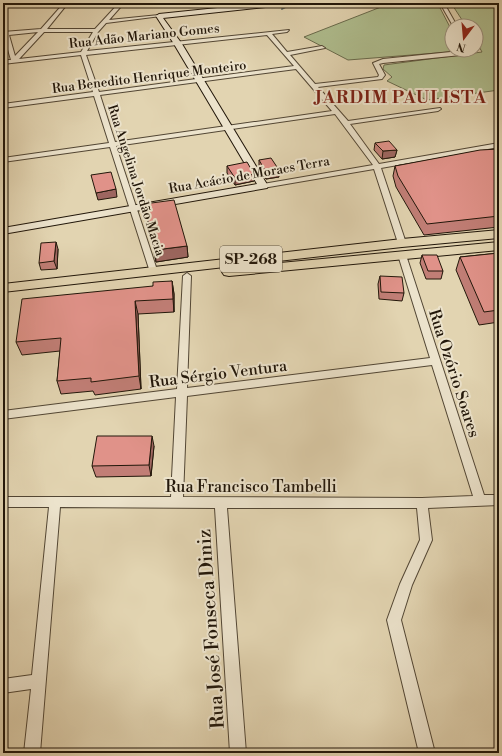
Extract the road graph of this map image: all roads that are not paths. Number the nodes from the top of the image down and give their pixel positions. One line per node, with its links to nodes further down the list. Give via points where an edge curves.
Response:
1 (66, 3): 8 (street)
2 (122, 3): 7 (street)
3 (284, 3): 5 (street)
4 (442, 3): 6 (street)
5 (159, 16): 7 (street); 13 (street)
6 (450, 18)
7 (106, 22): 9 (street)
8 (43, 30): 9 (street); 12 (street); 15 (street)
9 (96, 31): 17 (street)
10 (287, 31): 11 (street, Rua Adão Mariano Gomes)
11 (268, 33): 13 (street, Rua Adão Mariano Gomes); 18 (street, Rua Ozório Soares)
12 (5, 34): 16 (street)
13 (178, 44): 17 (street, Rua Adão Mariano Gomes); 23 (street)
14 (322, 48): 18 (street)
15 (22, 51): 16 (street); 20 (street)
16 (12, 52): 20 (street)
17 (83, 53): 20 (street, Rua Adão Mariano Gomes); 25 (street, Rua Angelina Jordão Macia)
18 (285, 54): 22 (street, Rua Ozório Soares)
19 (444, 55): 24 (street, via 383,61 376,63 382,75 380,78)
20 (14, 61): 21 (street, Rua Adão Mariano Gomes)
21 (3, 62)
22 (297, 67): 23 (street, Rua Benedito Henrique Monteiro); 24 (street, Rua Ozório Soares)
23 (200, 80): 25 (street, Rua Benedito Henrique Monteiro); 30 (street)
24 (314, 86): 28 (street, Rua Ozório Soares)
25 (97, 94): 26 (street, Rua Benedito Henrique Monteiro); 31 (street, Rua Angelina Jordão Macia)
26 (3, 106)
27 (438, 109): 29 (street)
28 (337, 112): 29 (street, Rua Ozório Soares); 30 (street)
29 (346, 123): 34 (street, Rua Ozório Soares)
30 (228, 128): 31 (street); 35 (street)
31 (112, 145): 33 (street); 36 (street, Rua Angelina Jordão Macia)
32 (499, 145): 34 (street, Rua Acácio de Moraes Terra)
33 (3, 160)
34 (376, 166): 35 (street, Rua Acácio de Moraes Terra); 40 (street, Rua Ozório Soares)
35 (263, 186): 36 (street, Rua Acácio de Moraes Terra)
36 (131, 208): 37 (street, Rua Acácio de Moraes Terra); 41 (street, Rua Angelina Jordão Macia)
37 (3, 230)
38 (499, 234): 40 (main road, SP-268)
39 (499, 246): 40 (main road, SP-268)
40 (402, 249): 41 (main road, SP-268); 42 (main road, SP-268); 45 (street, Rua Ozório Soares)
41 (153, 270): 43 (main road, SP-268)
42 (187, 276): 44 (main road, SP-268); 46 (street)
43 (3, 288)
44 (3, 296)
45 (436, 361): 46 (street, Rua Sérgio Ventura); 48 (street, Rua Ozório Soares)
46 (181, 393): 47 (street, Rua Sérgio Ventura); 52 (street)
47 (3, 415)
48 (480, 500): 49 (street, Rua Francisco Tambelli); 54 (street, Rua Francisco Tambelli)
49 (499, 500)
50 (3, 502): 51 (street, Rua Francisco Tambelli)
51 (55, 502): 52 (street, Rua Francisco Tambelli); 55 (street)
52 (177, 502): 53 (street, Rua Francisco Tambelli)
53 (221, 502): 54 (street, Rua Francisco Tambelli); 58 (street, Rua José Fonseca Diniz)
54 (422, 503): 59 (street, via 426,540 406,584 394,620)
55 (39, 681): 56 (street); 57 (street)
56 (3, 686)
57 (32, 753)
58 (238, 753)
59 (427, 753)

